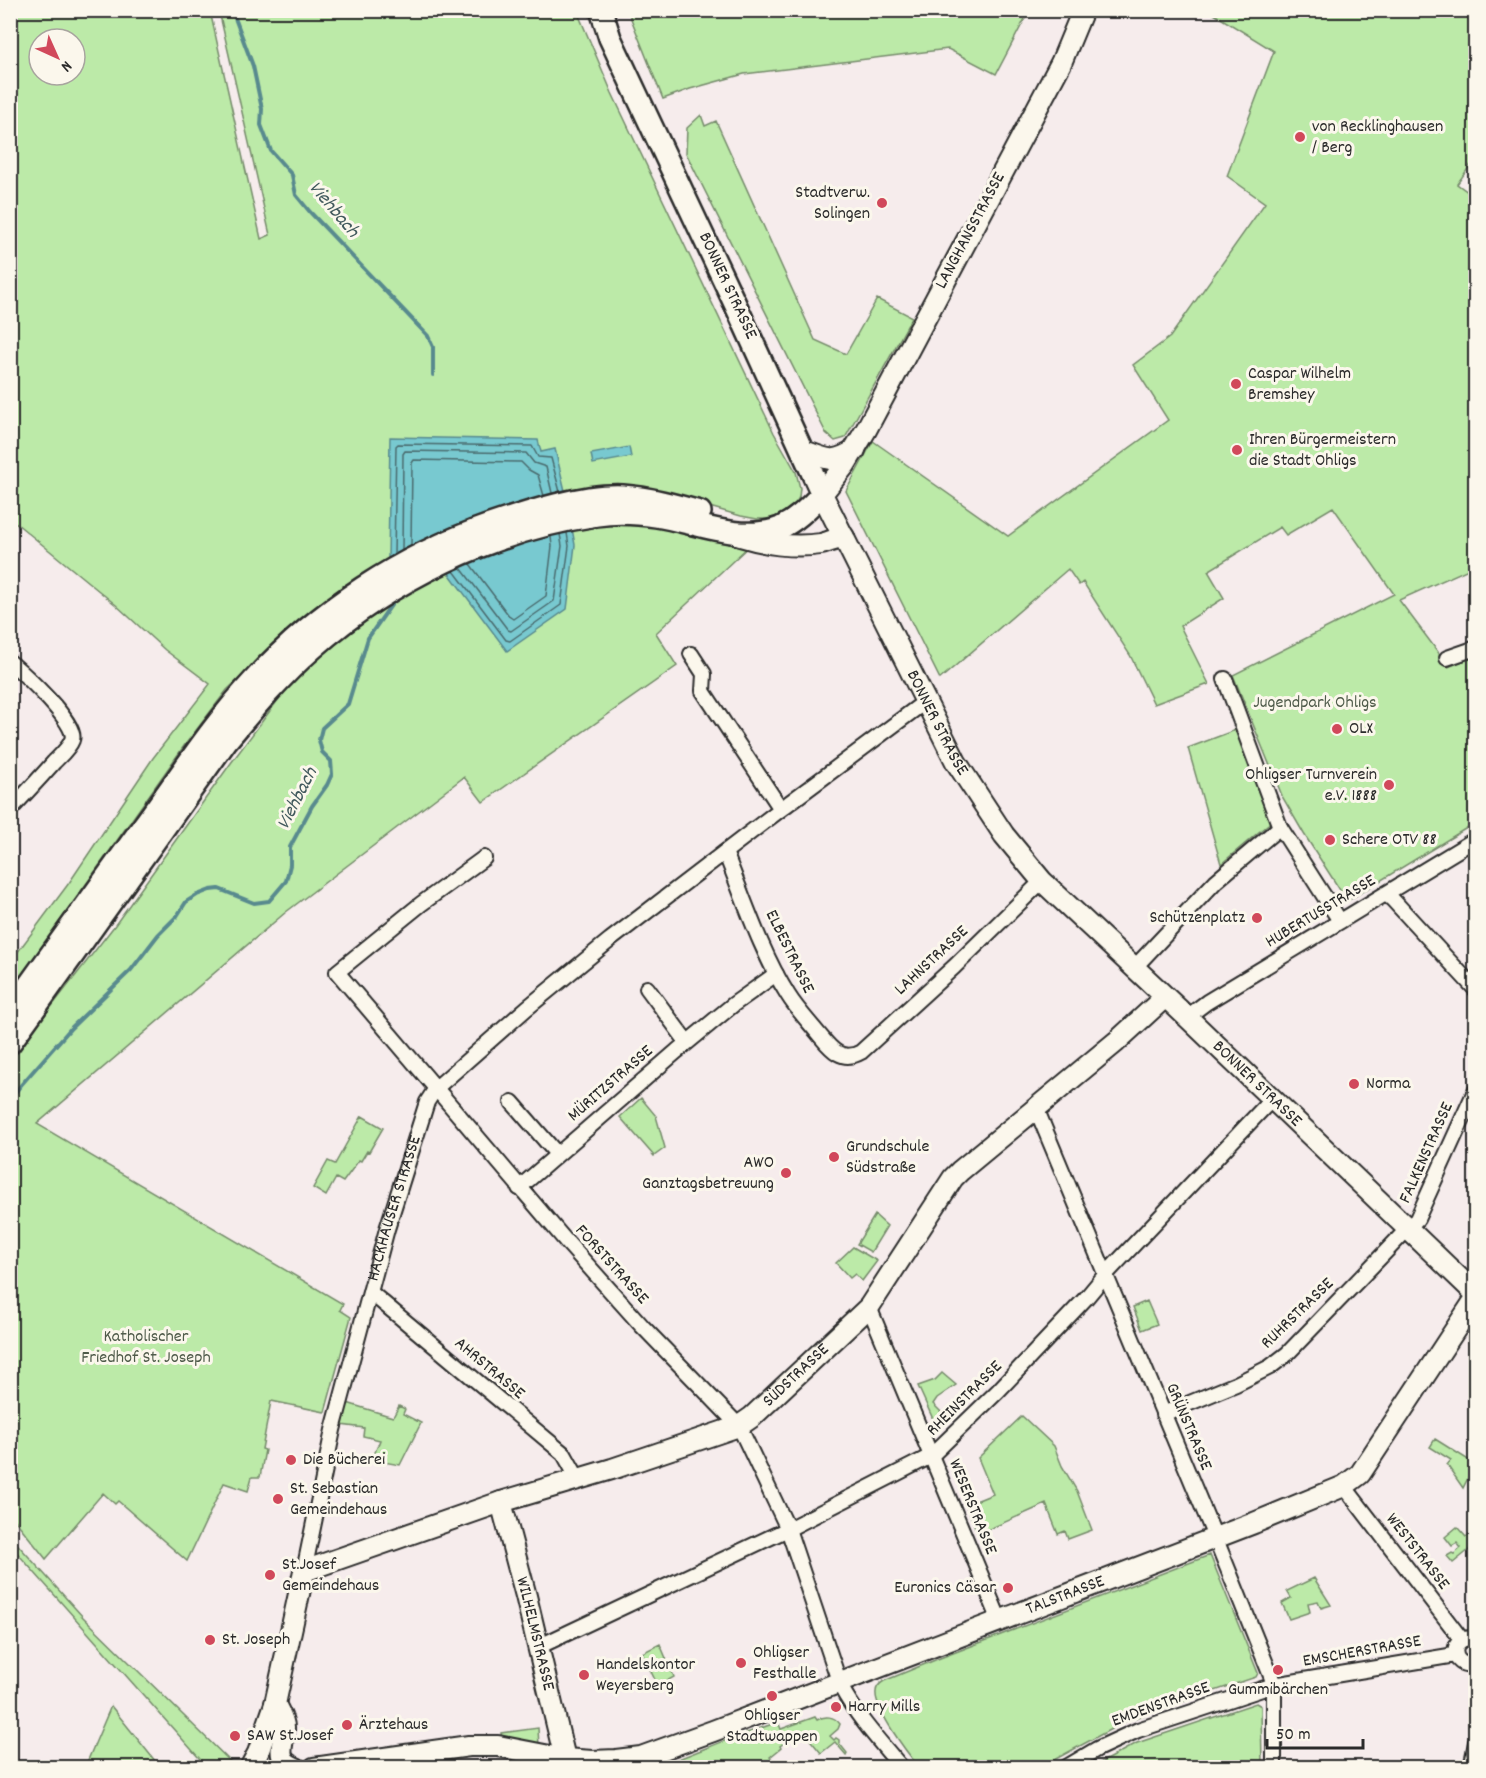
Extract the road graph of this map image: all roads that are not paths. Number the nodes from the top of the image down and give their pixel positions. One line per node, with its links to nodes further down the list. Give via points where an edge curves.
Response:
1 (601, 10): 3 (main road, BONNER STRASSE, via 619,58)
2 (1083, 10): 4 (main road, LANGHANSSTRASSE, via 1061,63)
3 (802, 450): 4 (main road, via 830,460); 5 (main road, BONNER STRASSE)
4 (855, 450): 5 (main road, LANGHANSSTRASSE)
5 (822, 494): 7 (main road, via 800,516); 9 (main road, BONNER STRASSE)
6 (596, 507): 7 (main road, via 622,496); 8 (main road); 10 (main road, via 541,509 444,543 362,588)
7 (780, 528): 8 (main road, via 765,533)
8 (726, 531): 9 (main road, via 753,540 792,545)
9 (844, 537): 16 (main road, BONNER STRASSE)
10 (307, 641): 31 (main road, via 255,679 215,726); 34 (main road, via 227,740)
11 (1476, 648): 13 (street)
12 (691, 654): 17 (street, via 704,674 703,690)
13 (1447, 658)
14 (10, 662): 18 (street, via 40,689 73,735)
15 (1225, 678): 19 (street)
16 (926, 701): 17 (street, HACKHAUSER STRASSE); 23 (main road, BONNER STRASSE, via 956,762 999,828)
17 (781, 809): 21 (street, HACKHAUSER STRASSE)
18 (10, 810)
19 (1280, 826): 25 (street); 26 (street, via 1216,880)
20 (1476, 839): 24 (street, HUBERTUSSTRASSE)
21 (725, 852): 27 (street, ELBESTRASSE); 36 (street, HACKHAUSER STRASSE, via 610,940)
22 (484, 858): 36 (street, FORSTSTRASSE, via 337,972)
23 (1042, 881): 26 (main road, BONNER STRASSE); 35 (street, LAHNSTRASSE, via 861,1053)
24 (1386, 894): 25 (street, HUBERTUSSTRASSE); 29 (street)
25 (1340, 921): 32 (street, HUBERTUSSTRASSE)
26 (1134, 968): 30 (main road, BONNER STRASSE)
27 (776, 974): 33 (street, MÜRITZSTRASSE); 35 (street, ELBESTRASSE, via 798,1010)
28 (647, 988): 33 (street)
29 (1476, 990)
30 (1166, 997): 32 (main road, BONNER STRASSE); 40 (main road, SÜDSTRASSE)
31 (10, 1011)
32 (1187, 1017): 38 (main road, BONNER STRASSE)
33 (687, 1042): 41 (street, MÜRITZSTRASSE)
34 (10, 1043)
35 (842, 1056)
36 (436, 1088): 42 (street, FORSTSTRASSE); 45 (street, HACKHAUSER STRASSE, via 391,1215)
37 (1476, 1089): 43 (street, FALKENSTRASSE, via 1417,1218)
38 (1272, 1099): 43 (main road, BONNER STRASSE); 44 (street, RHEINSTRASSE)
39 (512, 1102): 41 (street)
40 (1035, 1108): 44 (street, GRÜNSTRASSE); 47 (main road, SÜDSTRASSE, via 953,1178)
41 (557, 1154): 42 (street, MÜRITZSTRASSE)
42 (519, 1188): 49 (street, FORSTSTRASSE, via 642,1326)
43 (1408, 1229): 46 (main road, BONNER STRASSE); 48 (street, RUHRSTRASSE, via 1280,1360)
44 (1106, 1274): 48 (street, GRÜNSTRASSE); 50 (street, RHEINSTRASSE, via 998,1391)
45 (370, 1292): 51 (street, AHRSTRASSE, via 564,1454); 56 (street, HACKHAUSER STRASSE, via 333,1430)
46 (1476, 1296): 52 (main road, TALSTRASSE, via 1364,1469)
47 (869, 1307): 49 (main road, SÜDSTRASSE); 50 (street, WESERSTRASSE)
48 (1163, 1414): 55 (street, GRÜNSTRASSE)
49 (739, 1426): 51 (main road, SÜDSTRASSE); 54 (street, FORSTSTRASSE)
50 (931, 1456): 54 (street, RHEINSTRASSE); 57 (street, WESERSTRASSE)
51 (578, 1479): 53 (main road, SÜDSTRASSE)
52 (1344, 1486): 55 (main road, TALSTRASSE); 58 (street, WESTSTRASSE)
53 (501, 1502): 56 (main road, SÜDSTRASSE); 59 (main road, WILHELMSTRASSE)
54 (788, 1529): 59 (street, RHEINSTRASSE); 62 (street, FORSTSTRASSE)
55 (1215, 1538): 57 (main road, TALSTRASSE); 63 (street, GRÜNSTRASSE)
56 (304, 1571): 64 (main road, HACKHAUSER STRASSE)
57 (1000, 1621): 62 (main road, TALSTRASSE)
58 (1469, 1640): 60 (street, via 1456,1646)
59 (538, 1647): 66 (main road, WILHELMSTRASSE)
60 (1455, 1654): 61 (street, via 1462,1663); 63 (street, EMSCHERSTRASSE)
61 (1474, 1668)
62 (839, 1682): 66 (main road, TALSTRASSE, via 641,1757); 70 (street, FORSTSTRASSE, via 867,1728)
63 (1274, 1685): 71 (street, EMDENSTRASSE, via 1137,1730); 72 (street, GRÜNSTRASSE)
64 (277, 1709): 67 (main road, HACKHAUSER STRASSE); 68 (main road, via 284,1725 281,1754)
65 (1476, 1743): 73 (street)
66 (566, 1763): 69 (main road, TALSTRASSE, via 498,1746 469,1746)
67 (258, 1766)
68 (296, 1767)
69 (314, 1767)
70 (902, 1767)
71 (1065, 1767)
72 (1274, 1767)
73 (1471, 1767)

